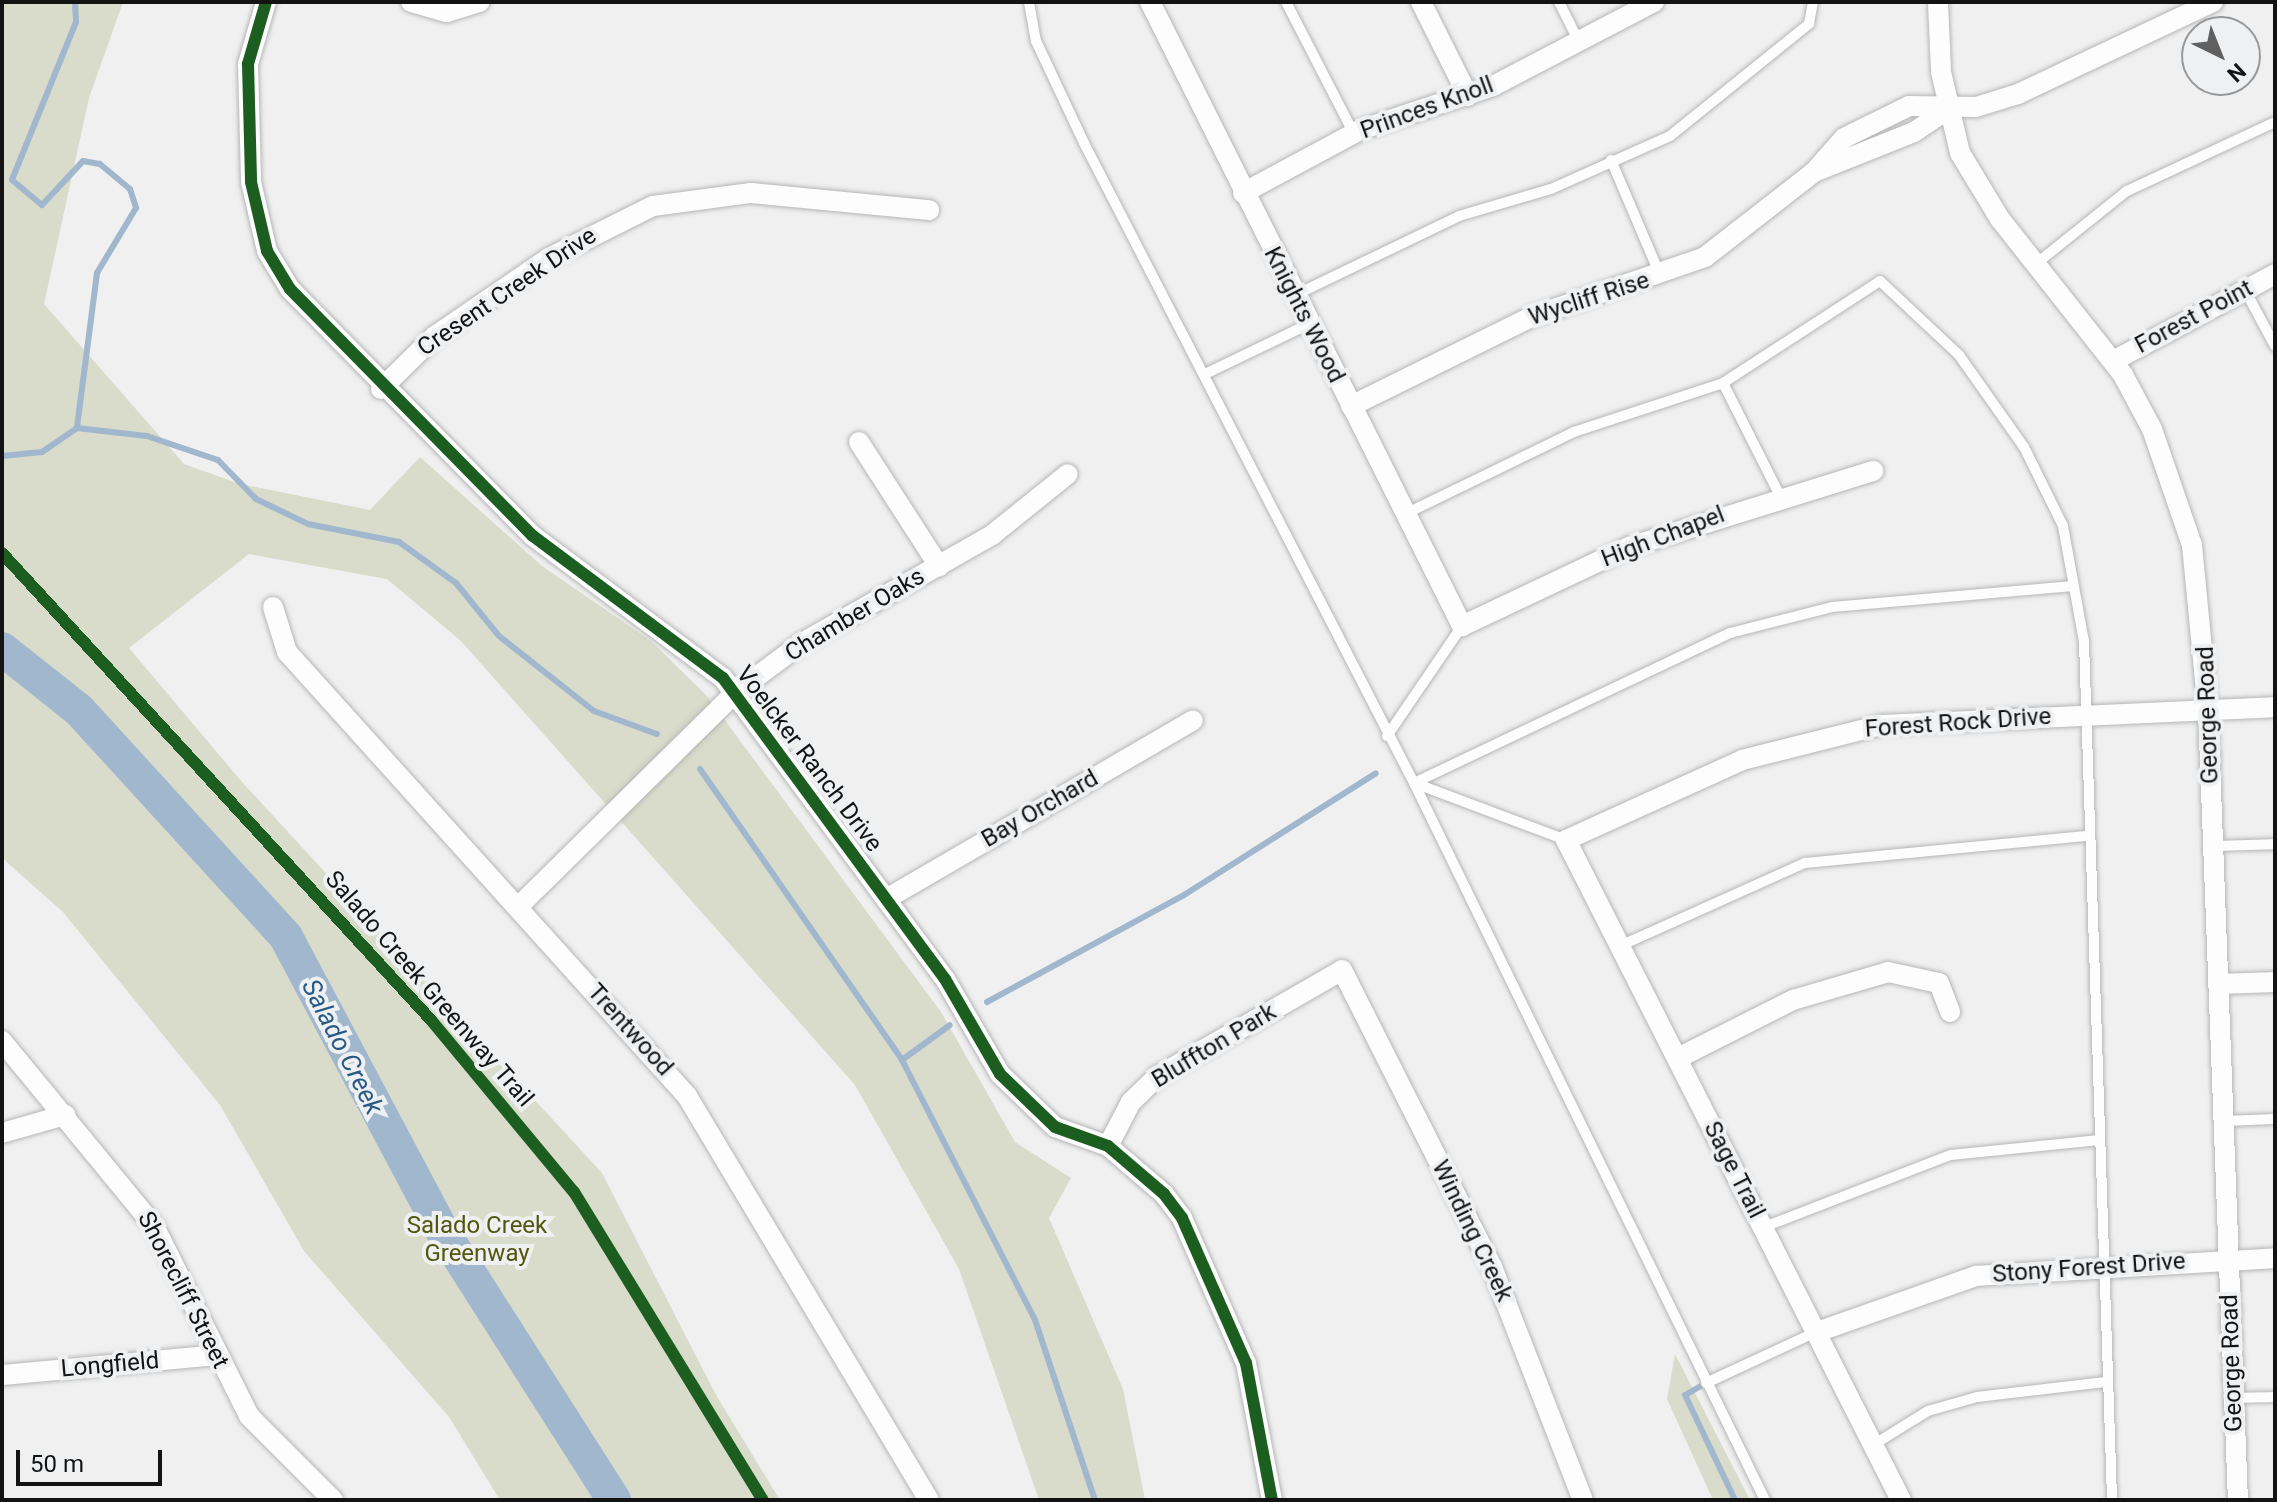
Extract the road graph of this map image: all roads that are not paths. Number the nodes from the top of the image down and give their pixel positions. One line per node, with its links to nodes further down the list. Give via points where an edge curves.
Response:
1 (266, 2): 31 (street, Voelcker Ranch Drive, via 248,64 257,219 290,289)
2 (411, 2): 3 (street, via 447,12)
3 (480, 2)
4 (1029, 2): 29 (lane, via 1036,41 1084,143)
5 (1150, 2): 19 (street, Knights Wood)
6 (1286, 2): 17 (lane)
7 (1421, 2): 14 (street)
8 (1559, 2): 13 (lane)
9 (1654, 2): 13 (street, Princes Knoll)
10 (1813, 2): 18 (lane, via 1809,24 1721,100 1670,136)
11 (1938, 2): 15 (street, George Road)
12 (2213, 2): 15 (street, Wycliff Rise, via 2045,84)
13 (1579, 42): 14 (street, Princes Knoll)
14 (1468, 96): 17 (street, Princes Knoll)
15 (1947, 110): 21 (street, George Road, via 1972,177); 23 (street, Wycliff Rise, via 1914,132 1814,172 1735,238)
16 (2275, 122): 21 (lane, via 2127,191)
17 (1354, 134): 19 (street, Princes Knoll)
18 (1611, 160): 23 (lane); 25 (lane, via 1551,189 1459,216)
19 (1243, 193): 25 (street, Knights Wood)
20 (929, 210): 31 (street, Cresent Creek Drive, via 751,193 653,206 536,267 435,336)
21 (2037, 263): 28 (street, George Road)
22 (2275, 274): 24 (street, Forest Point)
23 (1660, 275): 32 (street, Wycliff Rise, via 1491,333)
24 (2244, 288): 27 (lane); 28 (street, Forest Point)
25 (1295, 295): 26 (street, Knights Wood)
26 (1309, 324): 29 (lane); 32 (street, Knights Wood)
27 (2275, 346)
28 (2113, 361): 44 (street, George Road, via 2152,429 2192,545)
29 (1205, 374): 47 (lane)
30 (1723, 383): 36 (lane); 37 (lane, via 1574,432); 39 (lane, via 1880,281 1959,355 2024,447 2063,526)
31 (381, 389): 42 (street, Voelcker Ranch Drive, via 533,536 677,639)
32 (1351, 406): 37 (street, Knights Wood)
33 (859, 442): 38 (street)
34 (1873, 471): 36 (street, High Chapel)
35 (1068, 474): 38 (street, Chamber Oaks, via 1027,511)
36 (1780, 496): 41 (street, High Chapel, via 1629,547)
37 (1405, 514): 41 (street, Knights Wood)
38 (939, 566): 42 (street, Chamber Oaks, via 802,643)
39 (2073, 586): 45 (lane, via 2084,641); 48 (lane, via 1832,607 1730,633)
40 (273, 607): 54 (street, Trentwood, via 287,652)
41 (1462, 626): 47 (lane)
42 (736, 692): 53 (street, Voelcker Ranch Drive); 54 (street, Chamber Oaks)
43 (2275, 707): 44 (street, Forest Rock Drive)
44 (2208, 710): 45 (street, Forest Rock Drive); 52 (street, George Road)
45 (2082, 715): 49 (lane); 50 (street, Forest Rock Drive, via 1881,725 1811,739 1742,760)
46 (1193, 720): 53 (street, Bay Orchard)
47 (1387, 736): 48 (lane)
48 (1414, 783): 50 (lane); 76 (lane)
49 (2086, 836): 55 (lane, via 1872,851 1805,863); 66 (lane)
50 (1566, 840): 55 (street, Sage Trail)
51 (2275, 844): 52 (lane)
52 (2213, 846): 58 (street, George Road)
53 (886, 899): 67 (street, Voelcker Ranch Drive, via 1016,1092 1055,1127)
54 (518, 907): 81 (street, Trentwood, via 687,1096)
55 (1620, 946): 61 (street, Sage Trail)
56 (1342, 970): 67 (street, Bluffton Park, via 1152,1081 1131,1102); 83 (street, Winding Creek, via 1497,1279)
57 (2275, 982): 58 (street)
58 (2219, 984): 64 (street, George Road)
59 (1950, 1012): 61 (street, via 1939,983 1888,972 1793,1000)
60 (2, 1041): 62 (street, Shorecliff Street)
61 (1678, 1058): 68 (street, Sage Trail)
62 (65, 1115): 65 (street); 73 (street, Shorecliff Street, via 154,1226)
63 (2275, 1119): 64 (lane)
64 (2224, 1121): 70 (street, George Road)
65 (2, 1133)
66 (2099, 1140): 68 (lane, via 1951,1155); 71 (lane)
67 (1108, 1146): 82 (street, Voelcker Ranch Drive, via 1182,1218 1246,1363)
68 (1764, 1227): 72 (street, Sage Trail)
69 (2275, 1258): 70 (street, Stony Forest Drive)
70 (2229, 1260): 71 (street, Stony Forest Drive); 78 (street, George Road)
71 (2106, 1264): 72 (street, Stony Forest Drive, via 1976,1276); 75 (lane)
72 (1817, 1332): 76 (lane); 79 (street, Sage Trail)
73 (217, 1355): 74 (street, Longfield); 80 (street, Shorecliff Street, via 249,1416)
74 (2, 1375)
75 (2105, 1382): 79 (lane, via 1977,1397 1928,1411); 86 (lane)
76 (1706, 1383): 84 (lane)
77 (2275, 1397): 78 (lane)
78 (2232, 1398): 87 (street, George Road)
79 (1873, 1445): 85 (street, Sage Trail)
80 (333, 1500)
81 (929, 1500)
82 (1272, 1500)
83 (1583, 1500)
84 (1765, 1500)
85 (1901, 1500)
86 (2112, 1500)
87 (2238, 1500)

